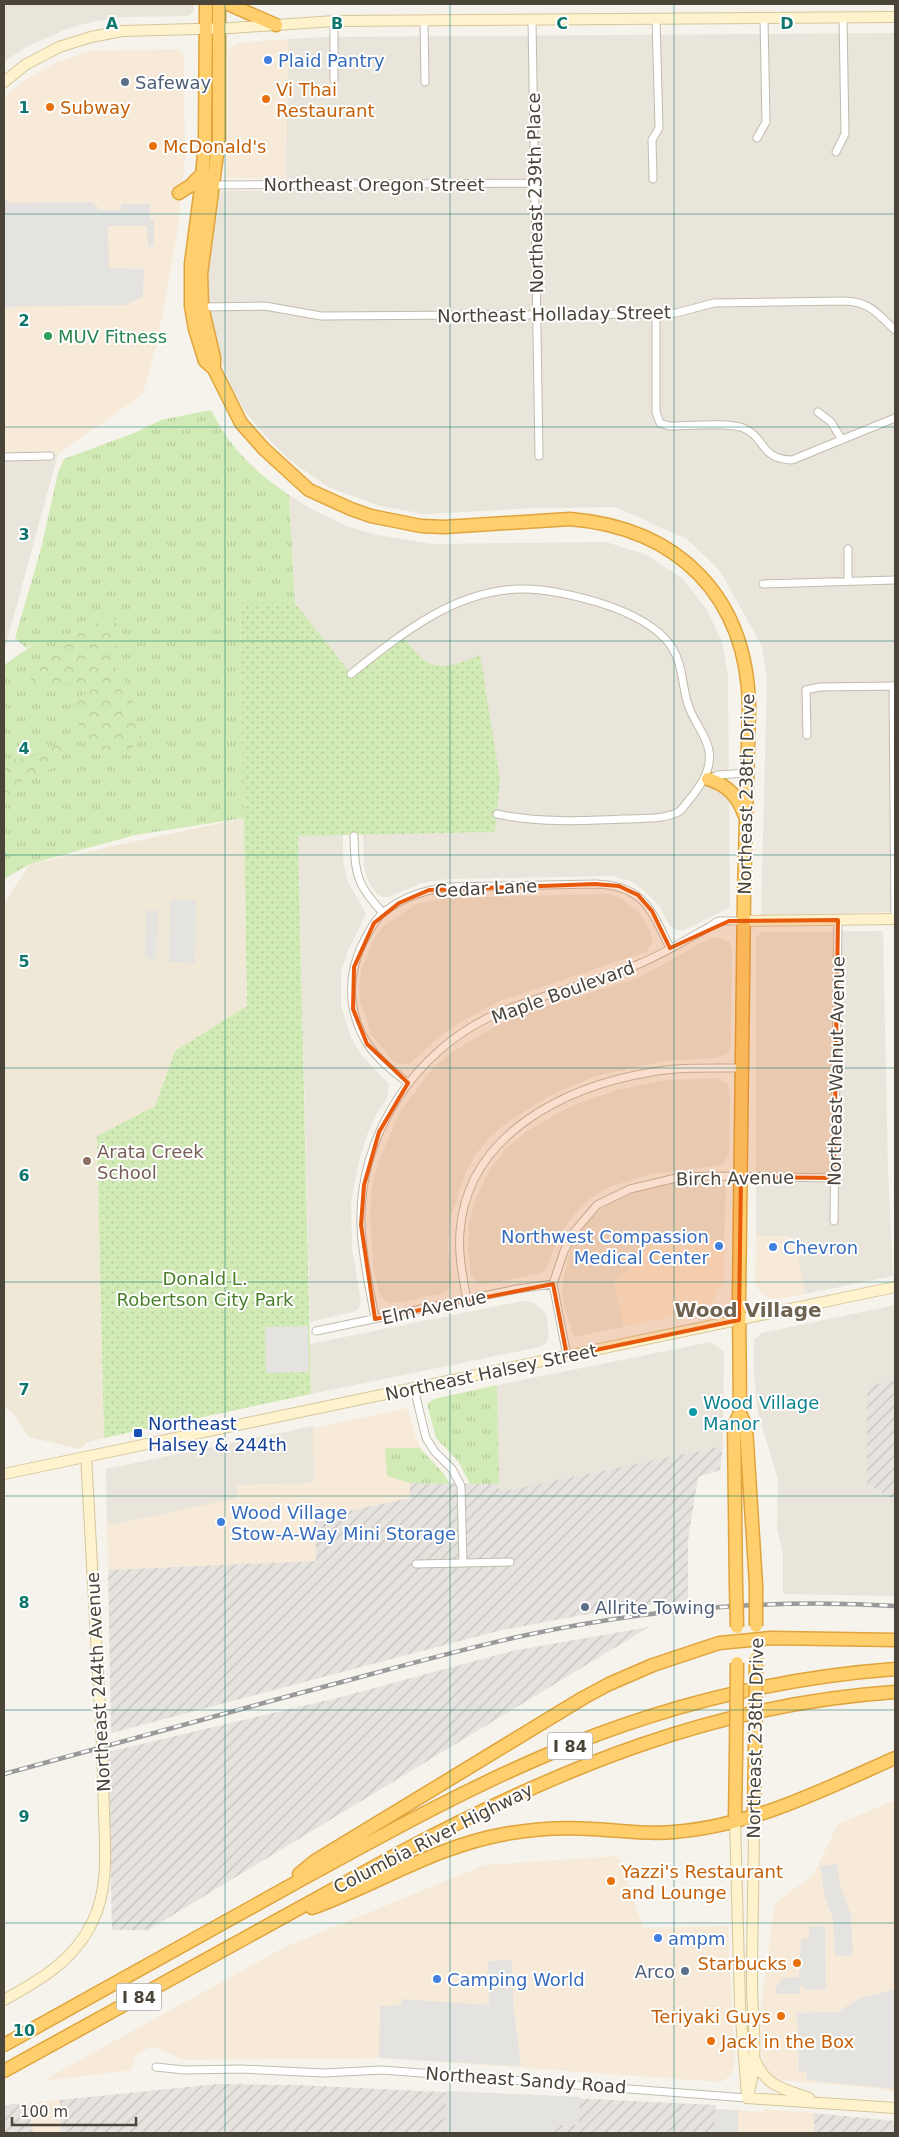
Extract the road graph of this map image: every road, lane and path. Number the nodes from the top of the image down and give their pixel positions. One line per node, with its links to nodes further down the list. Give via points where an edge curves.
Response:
1 (206, 4): 13 (highway)
2 (219, 4): 12 (highway)
3 (228, 4): 11 (highway)
4 (843, 17): 5 (main road); 6 (main road); 18 (street, via 845,134)
5 (895, 17)
6 (764, 18): 7 (main road); 17 (street, via 766,122)
7 (656, 19): 8 (main road); 20 (street, via 659,128 652,140)
8 (532, 20): 9 (main road); 21 (street, Northeast 239th Place)
9 (424, 21): 10 (main road); 16 (street)
10 (334, 22): 11 (main road); 14 (street)
11 (276, 25): 12 (main road)
12 (219, 28): 13 (main road); 22 (highway, via 219,139)
13 (206, 29): 15 (main road, via 122,31 78,40 31,61); 19 (highway)
14 (334, 79)
15 (4, 82)
16 (425, 82)
17 (757, 138)
18 (836, 152)
19 (203, 173): 23 (highway); 23 (highway, via 179,193 189,197)
20 (653, 180)
21 (535, 183): 22 (street, Northeast Oregon Street); 25 (street, Northeast 239th Place)
22 (213, 184): 24 (highway)
23 (198, 212): 24 (highway, via 191,264)
24 (197, 307): 25 (street, Northeast Holladay Street, via 265,306 320,316); 41 (highway, Northeast 238th Drive, via 214,358 214,369 241,423 309,490 351,509 397,522 452,527 549,519 590,521 628,530 669,550 708,585 731,618 749,690)
25 (537, 314): 26 (street, Northeast Holladay Street); 32 (street, Northeast 239th Place)
26 (656, 314): 27 (street, Northeast Holladay Street, via 676,313 714,303 858,301); 30 (street, via 656,412 660,424 739,426 753,434 768,453 780,460 800,458)
27 (895, 330)
28 (818, 412): 30 (street, via 831,422)
29 (895, 418): 30 (street)
30 (842, 440)
31 (50, 456): 33 (street)
32 (539, 456)
33 (4, 457)
34 (848, 549): 36 (street)
35 (895, 580): 36 (street)
36 (848, 581): 37 (street)
37 (763, 584)
38 (351, 674): 42 (street, via 427,617 444,607 477,596 519,589 542,590 605,605 639,620 670,644 681,665 687,702 709,750)
39 (894, 686): 40 (street, via 806,690); 47 (street)
40 (807, 735)
41 (747, 773): 42 (street, via 718,775); 44 (highway, Northeast 238th Drive)
42 (706, 780): 43 (street, via 675,814 654,818 563,822); 44 (highway, via 726,787 736,796)
43 (497, 814)
44 (746, 821): 49 (highway, Northeast 238th Drive)
45 (354, 836): 46 (street, via 359,881)
46 (383, 913): 50 (street, Cedar Lane, via 412,896 448,887 608,884 629,890 645,902); 52 (street, Cedar Lane, via 374,922 356,957 351,980 353,1009 367,1044)
47 (895, 919): 48 (main road)
48 (838, 920): 49 (main road); 54 (street, Northeast Walnut Avenue)
49 (744, 921): 50 (street, Maple Boulevard, via 729,921 710,927); 51 (highway, Northeast 238th Drive)
50 (670, 948): 52 (street, Maple Boulevard, via 639,964 495,1014 440,1050)
51 (743, 1068): 53 (highway, Northeast 238th Drive); 58 (street, via 668,1070 605,1083 563,1099 512,1131 479,1169 465,1203 459,1246)
52 (408, 1083): 59 (street, Maple Boulevard, via 379,1132 364,1185 361,1225)
53 (741, 1177): 54 (street, Birch Avenue); 56 (street, Birch Avenue, via 680,1177 642,1185 607,1199 589,1212 574,1232); 60 (highway, Northeast 238th Drive)
54 (834, 1178): 55 (street, Northeast Walnut Avenue)
55 (834, 1222)
56 (553, 1284): 58 (street, Elm Avenue); 62 (street, Birch Avenue)
57 (895, 1287): 60 (main road, Northeast Halsey Street)
58 (467, 1300): 59 (street, Elm Avenue)
59 (375, 1319): 61 (street, Elm Avenue)
60 (739, 1320): 62 (main road, Northeast Halsey Street); 64 (highway, Northeast 238th Drive)
61 (316, 1332)
62 (567, 1356): 63 (main road, Northeast Halsey Street)
63 (414, 1388): 65 (main road, Northeast Halsey Street); 68 (street, via 426,1438 452,1469 461,1486)
64 (740, 1413): 70 (highway, Northeast 238th Drive, bridge, via 746,1427 756,1585); 72 (highway, Northeast 238th Drive, bridge, via 734,1426)
65 (86, 1457): 66 (main road, Northeast Halsey Street); 80 (main road, Northeast 244th Avenue, via 103,1770 105,1868 102,1893 86,1934 66,1960)
66 (4, 1474)
67 (510, 1562): 68 (street)
68 (463, 1563): 69 (street)
69 (416, 1564)
70 (756, 1640): 71 (highway); 72 (highway); 76 (highway, Northeast 238th Drive, bridge)
71 (895, 1640)
72 (737, 1642): 77 (highway, Northeast 238th Drive, bridge); 78 (highway, via 719,1643 676,1657 609,1684 315,1861)
73 (895, 1669): 78 (highway, Columbia River Highway / I 84, via 745,1691 668,1711 601,1734 546,1755 459,1796)
74 (895, 1692): 79 (highway, Columbia River Highway / I 84, via 750,1714 660,1738 593,1761 459,1822)
75 (895, 1758): 76 (highway, via 788,1805)
76 (754, 1815): 77 (highway); 82 (main road, Northeast 238th Drive, via 752,1983)
77 (735, 1820): 79 (highway, via 672,1833 560,1829 495,1836 443,1852 331,1902); 85 (main road, Northeast 238th Drive, via 740,2005)
78 (271, 1896): 81 (highway, Columbia River Highway / I 84)
79 (274, 1922): 84 (highway, Columbia River Highway / I 84)
80 (4, 2000)
81 (4, 2045)
82 (755, 2058): 85 (main road, Northeast 238th Drive); 86 (main road, via 766,2080)
83 (156, 2067): 85 (street, Northeast Sandy Road, via 324,2073 382,2070)
84 (4, 2071)
85 (747, 2098): 86 (main road, Northeast Sandy Road)
86 (819, 2102): 87 (main road, Northeast Sandy Road)
87 (895, 2108)

